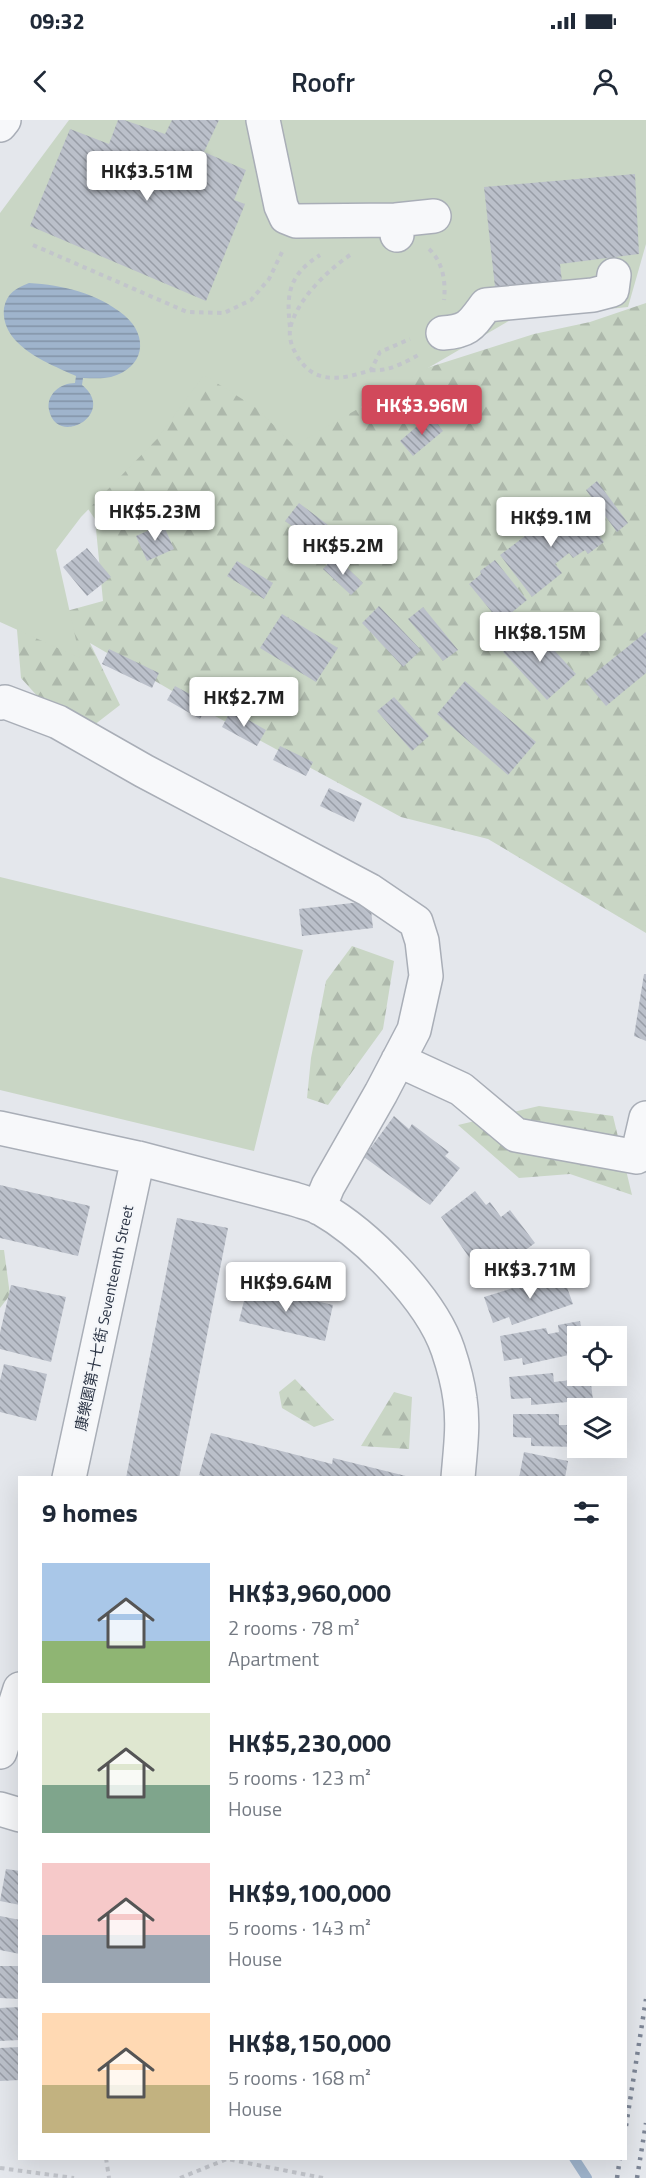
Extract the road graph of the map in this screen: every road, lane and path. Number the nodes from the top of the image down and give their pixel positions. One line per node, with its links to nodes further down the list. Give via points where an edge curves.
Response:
1 (4, 120): 3 (street)
2 (263, 120): 5 (street, via 281,206 286,217)
3 (0, 125)
4 (434, 216): 6 (street)
5 (296, 221): 6 (street); 7 (path, via 269,279 251,300 224,313 187,312)
6 (397, 228): 10 (path, via 435,254 441,266 445,286); 11 (path, via 340,262 311,292)
7 (33, 245)
8 (326, 253): 11 (path, via 318,255 294,280 287,299)
9 (614, 275): 10 (street, via 612,290 486,305 471,326 459,331)
10 (434, 325): 11 (path, via 380,352 371,369 347,378 329,379 312,373 299,361 291,345)
11 (290, 327)
12 (0, 703): 13 (street, via 58,722 369,890 416,922 426,976 414,1030)
13 (398, 1060): 14 (street, via 461,1089 516,1135 637,1157); 17 (street, via 327,1186)
14 (646, 1119)
15 (0, 1128): 16 (street)
16 (138, 1158): 17 (street); 18 (street, 康樂園第十七街 Seventeenth Street)
17 (319, 1208): 19 (street, via 364,1240 405,1279 448,1348 460,1400)
18 (69, 1476)
19 (458, 1476)
20 (18, 1695): 21 (street)
21 (0, 1752)
22 (0, 1809): 23 (street)
23 (18, 1814)
24 (106, 2160): 29 (path)
25 (225, 2160): 30 (path)
26 (232, 2160): 31 (path)
27 (0, 2168): 28 (path)
28 (74, 2178)
29 (109, 2178)
30 (180, 2178)
31 (323, 2178)

